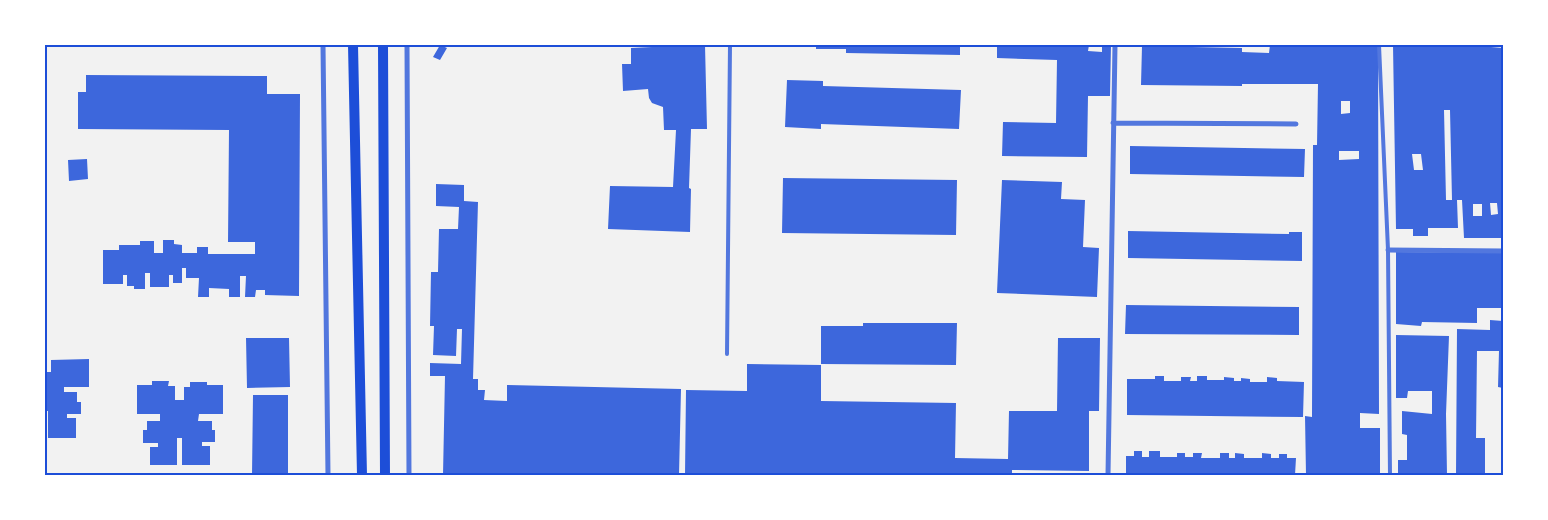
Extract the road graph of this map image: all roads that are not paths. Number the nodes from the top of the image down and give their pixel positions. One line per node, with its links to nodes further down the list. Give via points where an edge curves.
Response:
1 (324, 45): 13 (street)
2 (353, 45): 14 (main road)
3 (383, 45): 15 (main road)
4 (407, 45): 16 (street)
5 (730, 45): 12 (lane)
6 (1115, 45): 8 (street)
7 (1380, 45): 10 (lane)
8 (1113, 123): 9 (street); 17 (street)
9 (1296, 124)
10 (1388, 250): 11 (street); 18 (lane)
11 (1503, 251)
12 (726, 354)
13 (328, 475)
14 (362, 475)
15 (385, 475)
16 (409, 475)
17 (1108, 475)
18 (1390, 475)

